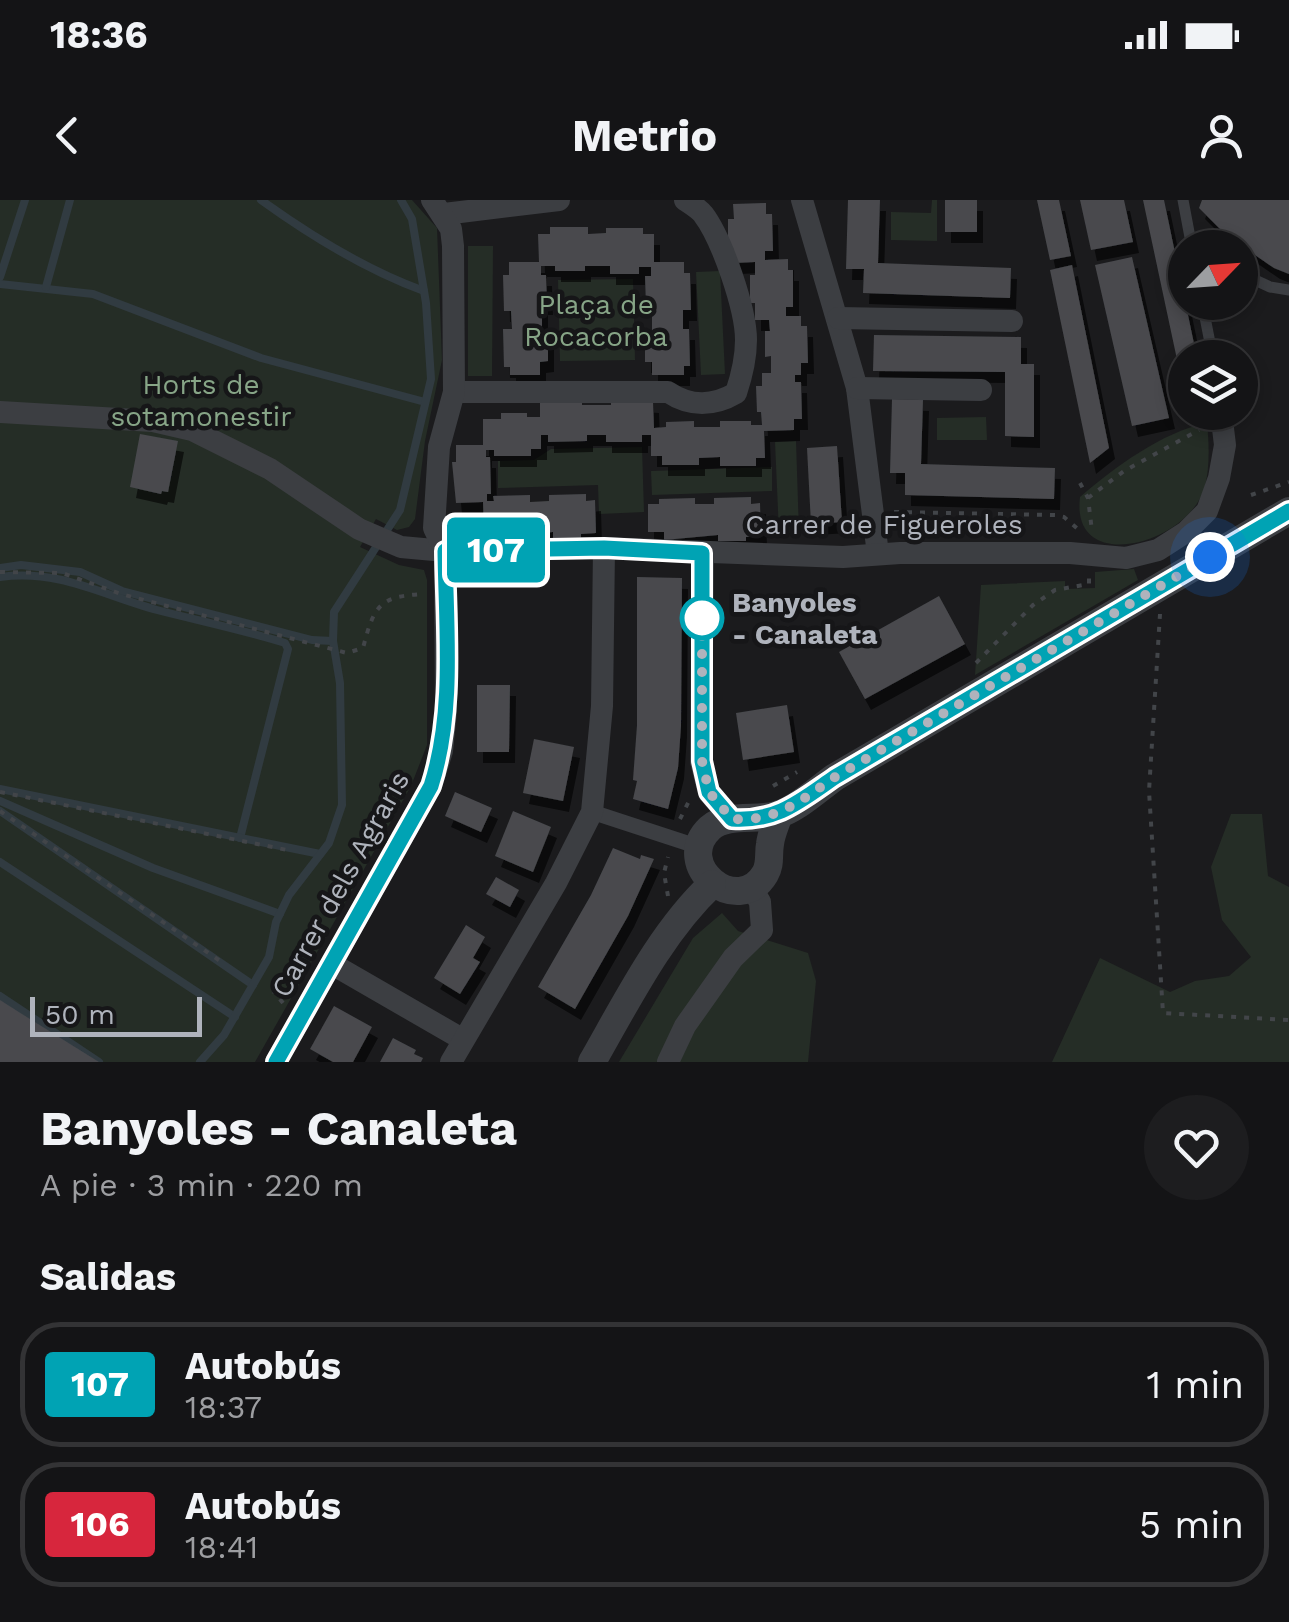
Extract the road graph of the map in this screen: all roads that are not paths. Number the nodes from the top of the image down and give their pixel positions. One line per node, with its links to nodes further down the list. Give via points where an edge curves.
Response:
1 (559, 200): 5 (street)
2 (685, 200): 13 (street, via 703,214 742,306 744,366 736,394 720,402 683,402 668,392)
3 (802, 200): 9 (street)
4 (1183, 200): 6 (lane)
5 (438, 207): 13 (street, Carrer dels Agraris, via 454,246)
6 (1189, 230)
7 (1258, 281): 8 (lane)
8 (1289, 290)
9 (838, 318): 10 (street); 11 (street)
10 (1012, 321)
11 (856, 388): 12 (street); 20 (street)
12 (981, 390)
13 (454, 392): 18 (street, Carrer dels Agraris, via 439,447 434,528)
14 (0, 412): 18 (street, Carrer de Figueroles, via 153,421 192,430 270,468 360,529 400,547)
15 (1223, 430): 20 (street, Carrer de Figueroles, via 1220,478 1207,511 1158,550 1126,558 1090,548)
16 (1289, 511): 22 (street)
17 (604, 548): 18 (street, Carrer de Figueroles); 19 (street, Carrer de Figueroles); 21 (street, via 602,706)
18 (445, 551): 28 (street, Carrer dels Agraris, via 442,751 411,826)
19 (702, 553): 20 (street, Carrer de Figueroles); 23 (street, via 702,761 709,792)
20 (878, 554)
21 (592, 812): 24 (street); 29 (street)
22 (779, 814): 23 (street); 25 (street)
23 (738, 820): 24 (street, via 711,828); 25 (street, via 760,830)
24 (699, 846): 26 (street, via 699,863)
25 (769, 846): 27 (street, via 769,866)
26 (712, 884): 27 (street, via 731,891); 32 (street, via 660,948)
27 (751, 887): 33 (street, via 760,902 762,930 684,1026)
28 (332, 964): 29 (street); 30 (street, Carrer dels Agraris)
29 (462, 1039): 31 (street)
30 (276, 1062)
31 (450, 1062)
32 (592, 1062)
33 (668, 1062)

